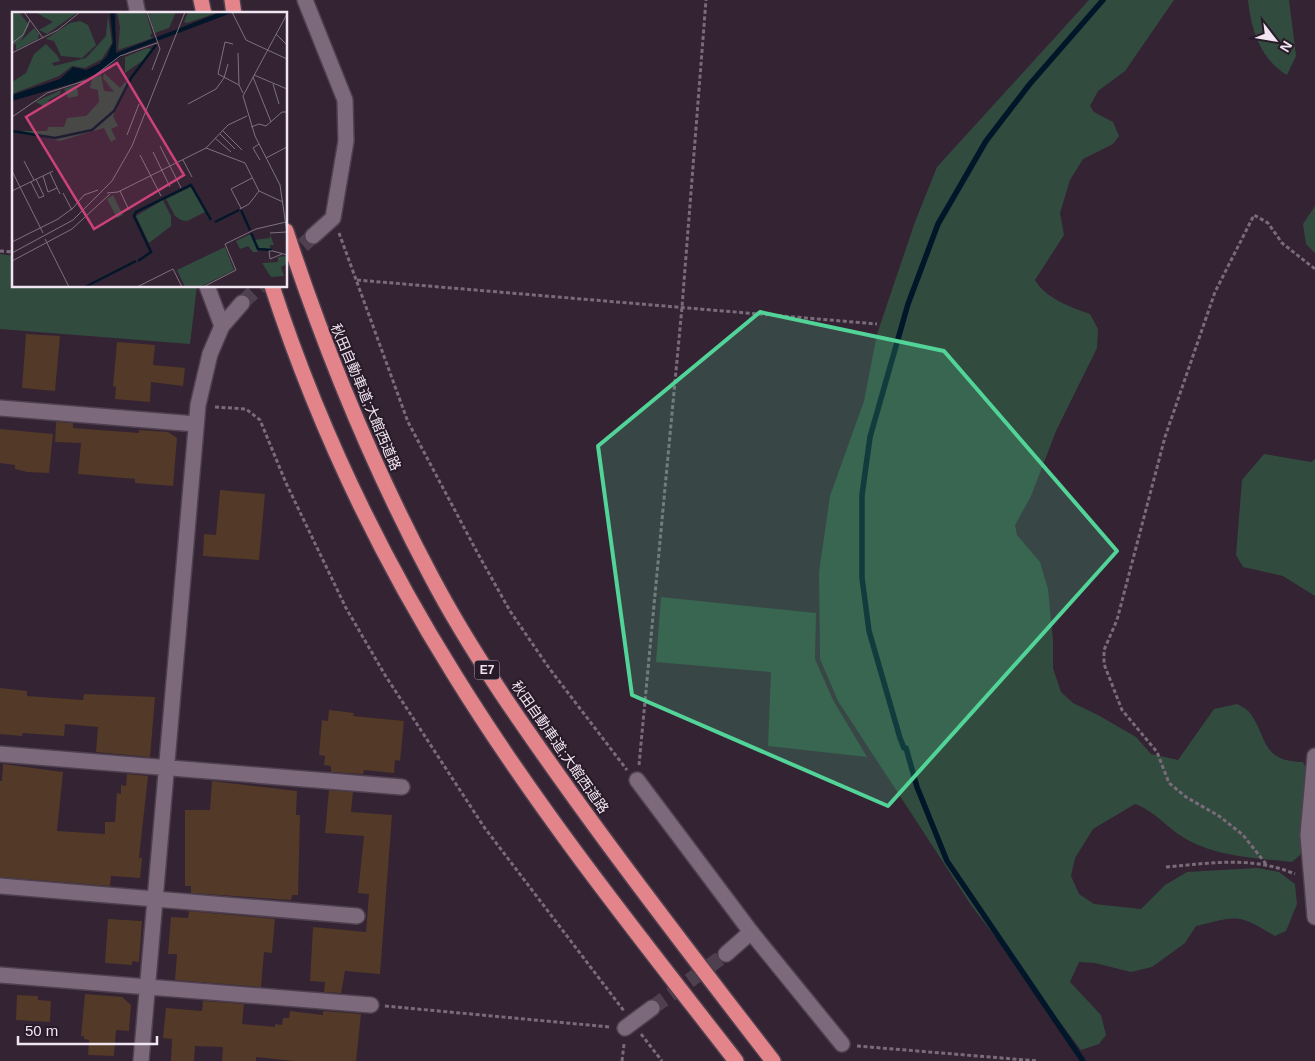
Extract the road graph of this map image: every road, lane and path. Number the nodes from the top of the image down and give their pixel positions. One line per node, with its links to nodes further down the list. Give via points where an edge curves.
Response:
1 (305, 0): 3 (street, via 345,100 346,141)
2 (706, 0): 11 (path)
3 (333, 218): 4 (street); 7 (path)
4 (313, 236)
5 (288, 237): 40 (highway, 秋田自動車道;大館西道路 / E7, via 345,396 432,578 484,665 544,755)
6 (1315, 269): 22 (path, via 1282,243 1268,223 1254,215 1215,292 1168,428 1117,620 1104,650 1104,664 1122,710 1157,752 1168,783 1243,834)
7 (357, 280): 11 (path); 20 (path, via 408,422 510,611 614,755)
8 (208, 288): 13 (street)
9 (273, 288): 39 (highway, E7, via 319,410 359,500 405,590 454,674 514,766 581,859)
10 (242, 303): 13 (street)
11 (682, 307): 12 (path); 20 (path)
12 (877, 324)
13 (222, 326): 14 (street, via 210,354)
14 (198, 405): 16 (street); 35 (path, via 246,410 260,420 286,483 346,608 385,675 484,827)
15 (0, 408): 16 (street)
16 (196, 424): 19 (street)
17 (0, 754): 19 (street)
18 (1315, 756): 24 (street, via 1308,835)
19 (166, 767): 21 (street); 26 (street)
20 (637, 780): 29 (street)
21 (402, 787)
22 (1266, 864): 23 (path, via 1233,861); 24 (path)
23 (1166, 867)
24 (1312, 882): 28 (street)
25 (0, 886): 26 (street)
26 (155, 899): 27 (street); 32 (street)
27 (357, 916)
28 (1315, 917)
29 (751, 932): 30 (street); 36 (street)
30 (726, 954)
31 (0, 975): 32 (street)
32 (147, 987): 33 (street); 37 (street)
33 (372, 1005): 35 (path)
34 (652, 1008): 35 (street)
35 (629, 1025): 38 (path)
36 (842, 1044): 41 (path)
37 (141, 1061)
38 (662, 1061)
39 (736, 1061)
40 (773, 1061)
41 (1038, 1061)

